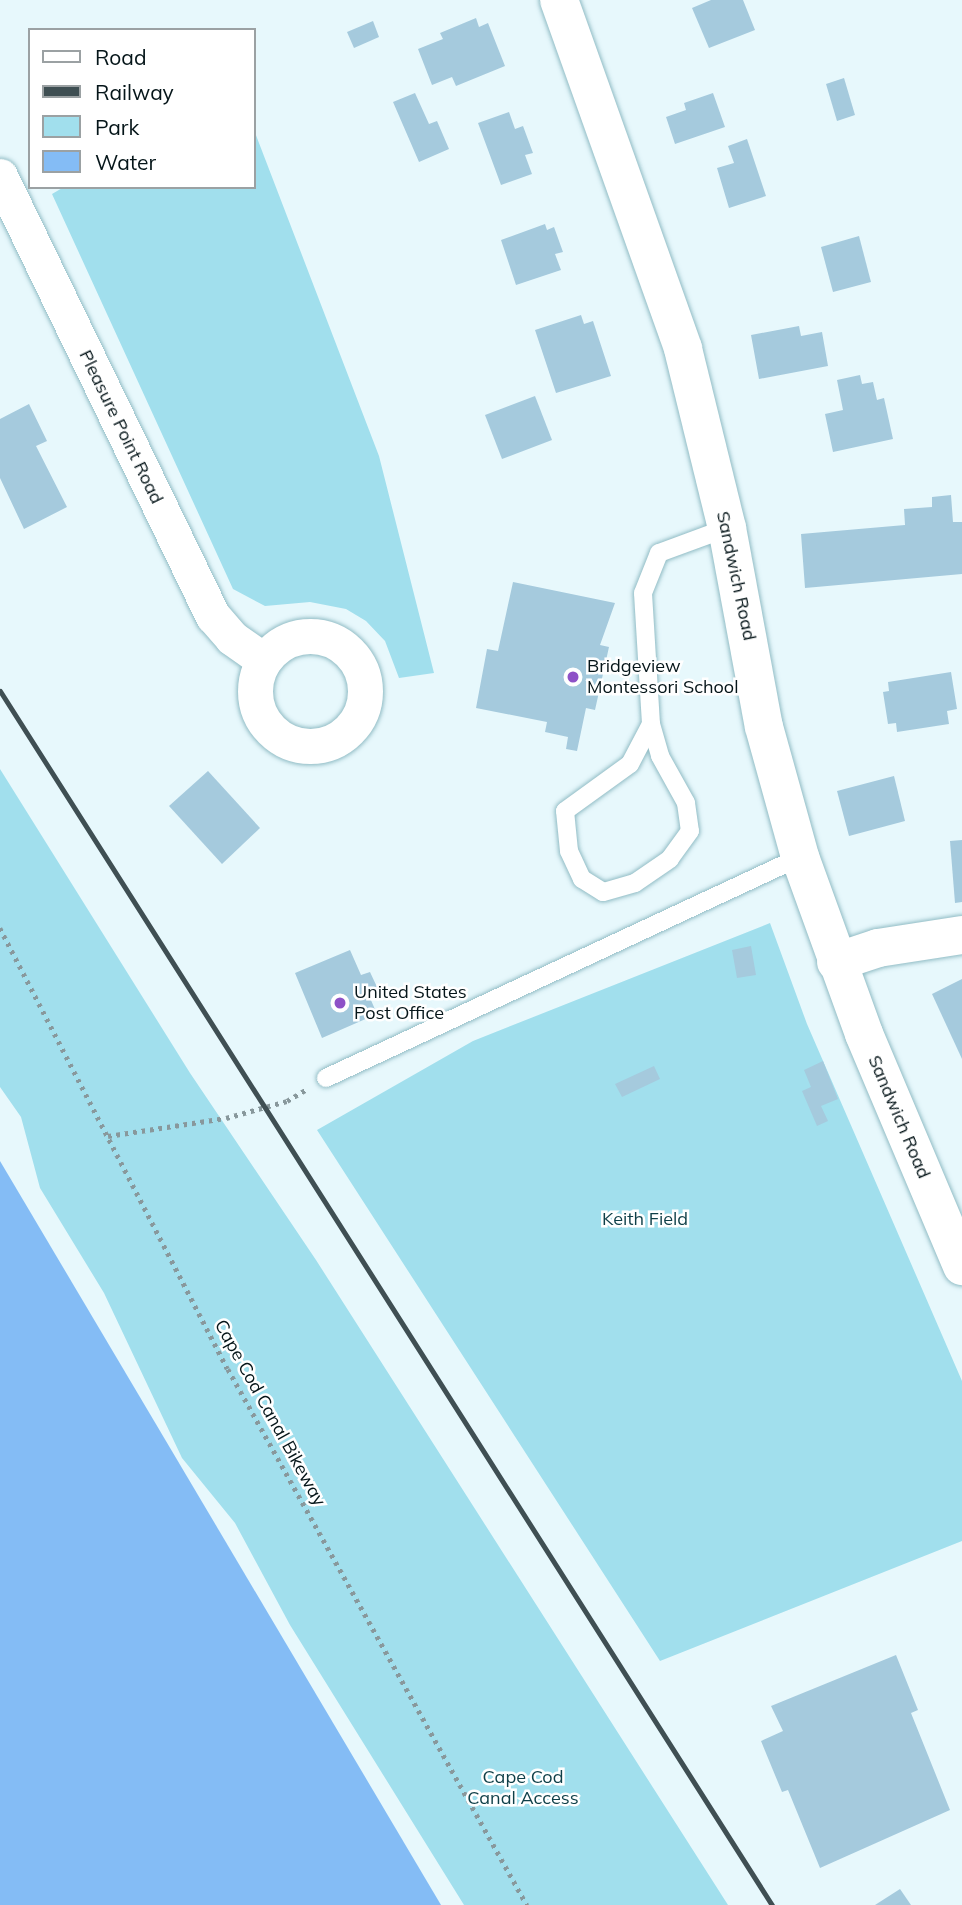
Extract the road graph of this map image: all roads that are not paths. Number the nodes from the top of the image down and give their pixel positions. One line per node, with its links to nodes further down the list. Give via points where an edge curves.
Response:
1 (559, 0): 3 (main road, Sandwich Road, via 656,264 705,432)
2 (0, 176): 4 (street, Pleasure Point Road, via 213,616 232,638)
3 (727, 528): 5 (lane, via 659,553 643,593); 6 (main road, Sandwich Road, via 764,727)
4 (264, 660)
5 (651, 724): 5 (lane, via 630,764 565,811 569,852 582,879 603,892 635,883 670,859 690,831 686,803 660,756)
6 (800, 857): 8 (main road, Sandwich Road); 9 (lane)
7 (962, 935): 8 (main road, via 878,948)
8 (836, 962): 10 (main road, Sandwich Road)
9 (326, 1078)
10 (962, 1266)

